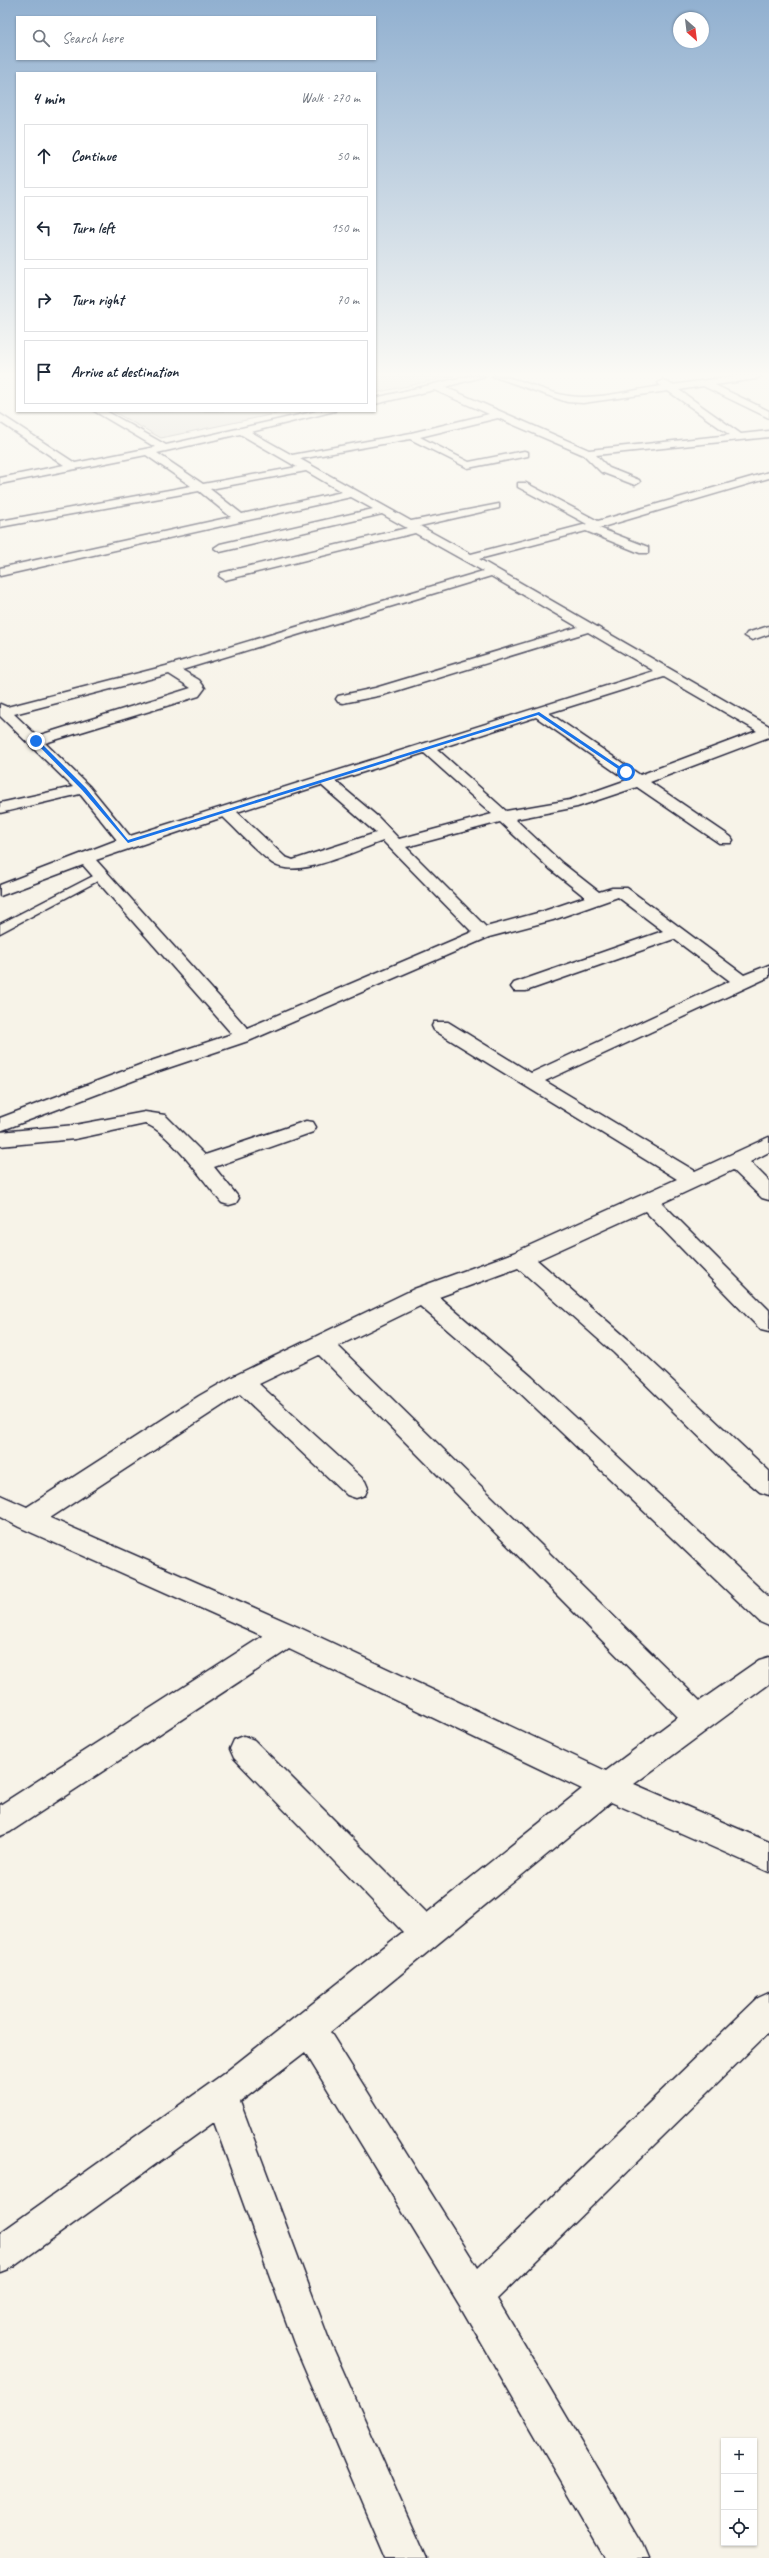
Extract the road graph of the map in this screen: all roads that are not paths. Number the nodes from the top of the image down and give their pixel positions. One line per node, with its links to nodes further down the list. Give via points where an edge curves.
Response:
1 (161, 495): 10 (street)
2 (211, 495): 9 (street)
3 (341, 495): 9 (street)
4 (356, 495): 8 (street)
5 (540, 495): 12 (street)
6 (700, 495): 12 (street)
7 (495, 506): 11 (street)
8 (383, 510): 11 (street); 13 (street)
9 (239, 517): 16 (street)
10 (0, 524)
11 (413, 527): 15 (street); 18 (street)
12 (593, 527): 14 (street); 15 (street)
13 (220, 548)
14 (644, 550)
15 (470, 558): 17 (street)
16 (0, 572)
17 (492, 572): 19 (street); 22 (street)
18 (225, 576)
19 (588, 628): 23 (street); 24 (street, via 378,692)
20 (769, 630): 21 (street)
21 (752, 636)
22 (171, 669): 25 (street); 28 (street, via 194,683 198,688 194,693)
23 (664, 672): 26 (street); 27 (street)
24 (343, 699)
25 (2, 710): 28 (street)
26 (539, 713): 29 (street); 31 (street)
27 (768, 732): 31 (street)
28 (36, 741): 32 (street)
29 (428, 748): 30 (street); 35 (street)
30 (324, 780): 34 (street); 36 (street, via 372,820)
31 (638, 781): 35 (street, via 572,804); 37 (street)
32 (84, 789): 33 (street); 38 (street)
33 (0, 808)
34 (226, 811): 36 (street, via 279,860 291,865); 38 (street)
35 (503, 816): 36 (street); 42 (street, via 556,866)
36 (390, 840): 45 (street)
37 (725, 840)
38 (128, 842): 39 (street)
39 (86, 858): 40 (street); 41 (street)
40 (101, 875): 43 (lane); 50 (street)
41 (0, 891)
42 (597, 898): 44 (street, via 621,892); 45 (street, via 547,916)
43 (0, 929)
44 (677, 932): 47 (street); 48 (street)
45 (483, 933): 50 (street)
46 (769, 970): 47 (street)
47 (742, 982): 51 (street)
48 (520, 987)
49 (441, 1026): 51 (street)
50 (244, 1036): 52 (street, via 149,1068)
51 (529, 1081): 58 (street)
52 (0, 1125)
53 (306, 1127): 57 (street)
54 (0, 1139): 57 (street, via 75,1132 145,1118 158,1120)
55 (769, 1144): 56 (street)
56 (736, 1161): 58 (street); 59 (street)
57 (201, 1164): 60 (street)
58 (692, 1180): 61 (street)
59 (769, 1193)
60 (229, 1198)
61 (648, 1201): 62 (street); 64 (street)
62 (520, 1258): 63 (street); 67 (street, via 622,1347 739,1460)
63 (422, 1295): 65 (street); 71 (street, via 524,1383)
64 (769, 1324)
65 (321, 1343): 66 (street); 74 (street)
66 (242, 1382): 68 (street); 70 (street, via 207,1402)
67 (769, 1484)
68 (356, 1488)
69 (0, 1505): 70 (street)
70 (28, 1520): 72 (street)
71 (769, 1614)
72 (288, 1635): 76 (street); 77 (street)
73 (769, 1669): 74 (street)
74 (697, 1717): 76 (street)
75 (244, 1749): 79 (street)
76 (607, 1786): 78 (street); 79 (street)
77 (0, 1822)
78 (769, 1857)
79 (425, 1933): 81 (street)
80 (769, 2009): 84 (street)
81 (309, 2028): 82 (street); 84 (street)
82 (221, 2096): 83 (street); 85 (street, via 312,2343)
83 (0, 2254)
84 (475, 2296): 86 (street)
85 (406, 2558)
86 (628, 2558)

